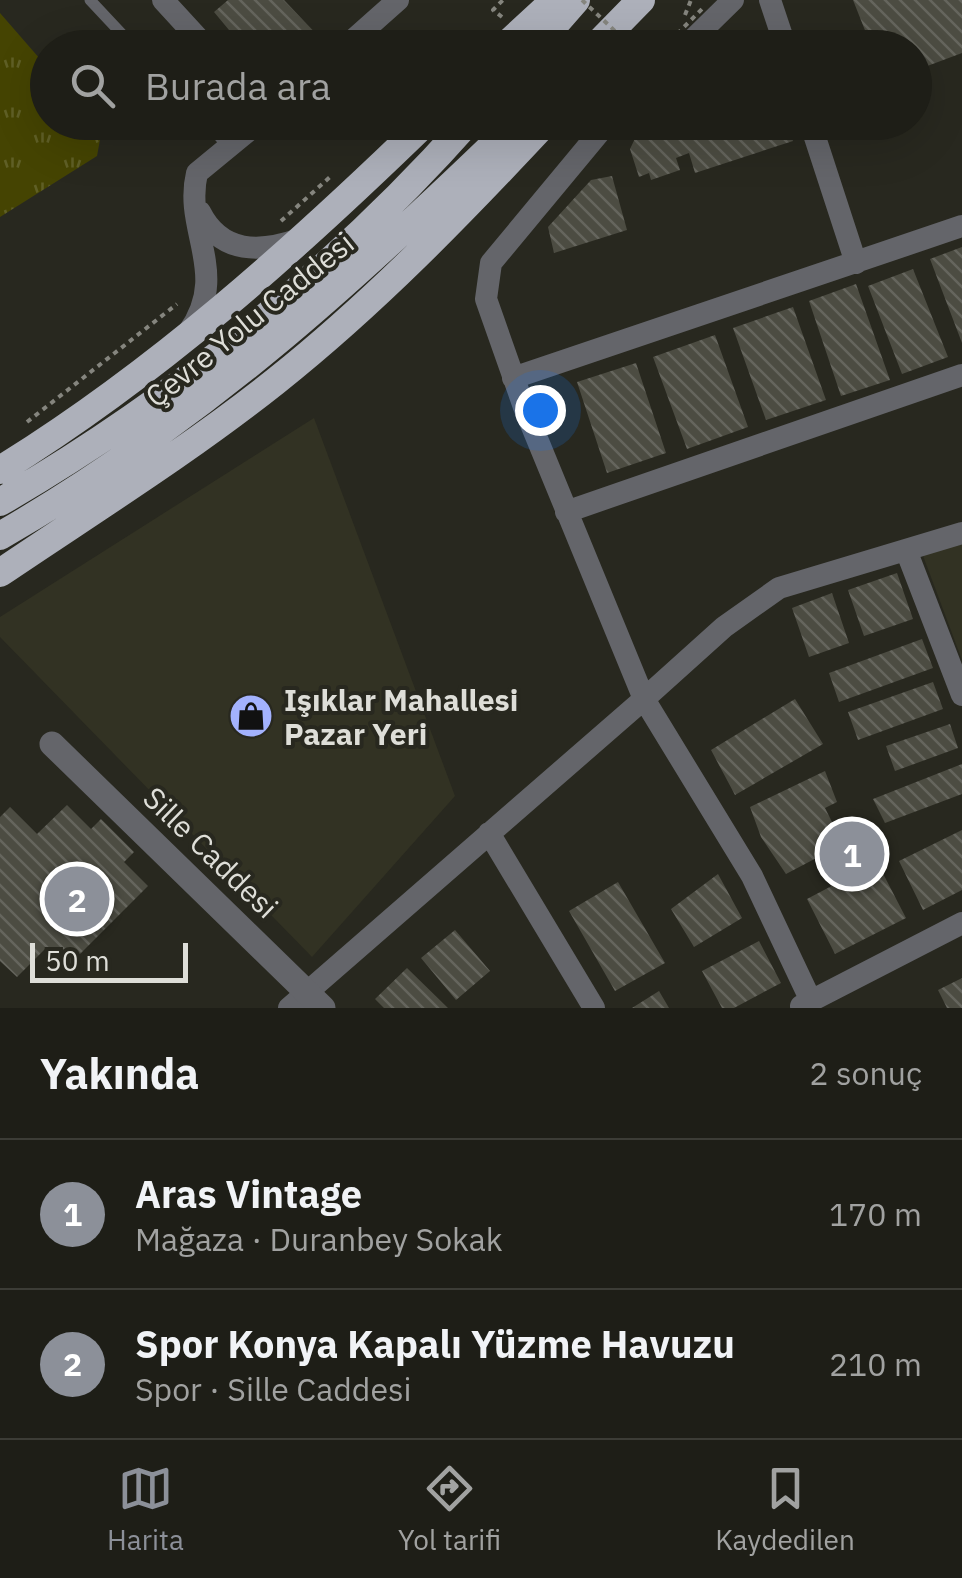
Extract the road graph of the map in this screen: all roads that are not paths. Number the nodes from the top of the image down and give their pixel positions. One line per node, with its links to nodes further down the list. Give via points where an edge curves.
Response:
1 (90, 0): 9 (lane)
2 (163, 0): 10 (street)
3 (398, 0): 11 (street)
4 (555, 0): 12 (highway)
5 (579, 0): 13 (highway)
6 (643, 0): 14 (highway); 15 (highway)
7 (733, 0): 16 (street)
8 (770, 0): 17 (street)
9 (118, 30)
10 (191, 30)
11 (364, 30)
12 (522, 30)
13 (551, 30)
14 (612, 30)
15 (624, 30)
16 (702, 30)
17 (780, 30)
18 (223, 140): 26 (lane)
19 (236, 140): 26 (street)
20 (407, 140): 29 (highway)
21 (451, 140): 35 (highway, Çevre Yolu Caddesi, via 365,228 246,331)
22 (498, 140): 38 (highway, Çevre Yolu Caddesi, via 345,286 222,390)
23 (529, 140): 40 (highway, via 382,292 277,381)
24 (593, 140): 33 (street, via 491,264 486,299)
25 (816, 140): 30 (street)
26 (229, 146): 27 (street, via 197,174)
27 (198, 209): 29 (street, via 214,234 235,246 268,248); 31 (street, via 207,289)
28 (962, 226): 30 (street)
29 (308, 236): 31 (highway)
30 (856, 263): 33 (street)
31 (182, 341): 34 (highway)
32 (962, 375): 36 (street)
33 (514, 378): 36 (street)
34 (0, 470)
35 (0, 502)
36 (566, 512): 42 (street)
37 (962, 533): 39 (street)
38 (0, 536)
39 (906, 550): 41 (street); 42 (street, via 779,588)
40 (0, 572)
41 (962, 695)
42 (644, 699): 44 (street); 47 (street, via 752,876)
43 (52, 744): 46 (street, Sille Caddesi)
44 (489, 833): 46 (street); 48 (street)
45 (962, 923): 47 (street)
46 (306, 1002)
47 (805, 1004)
48 (594, 1008)

